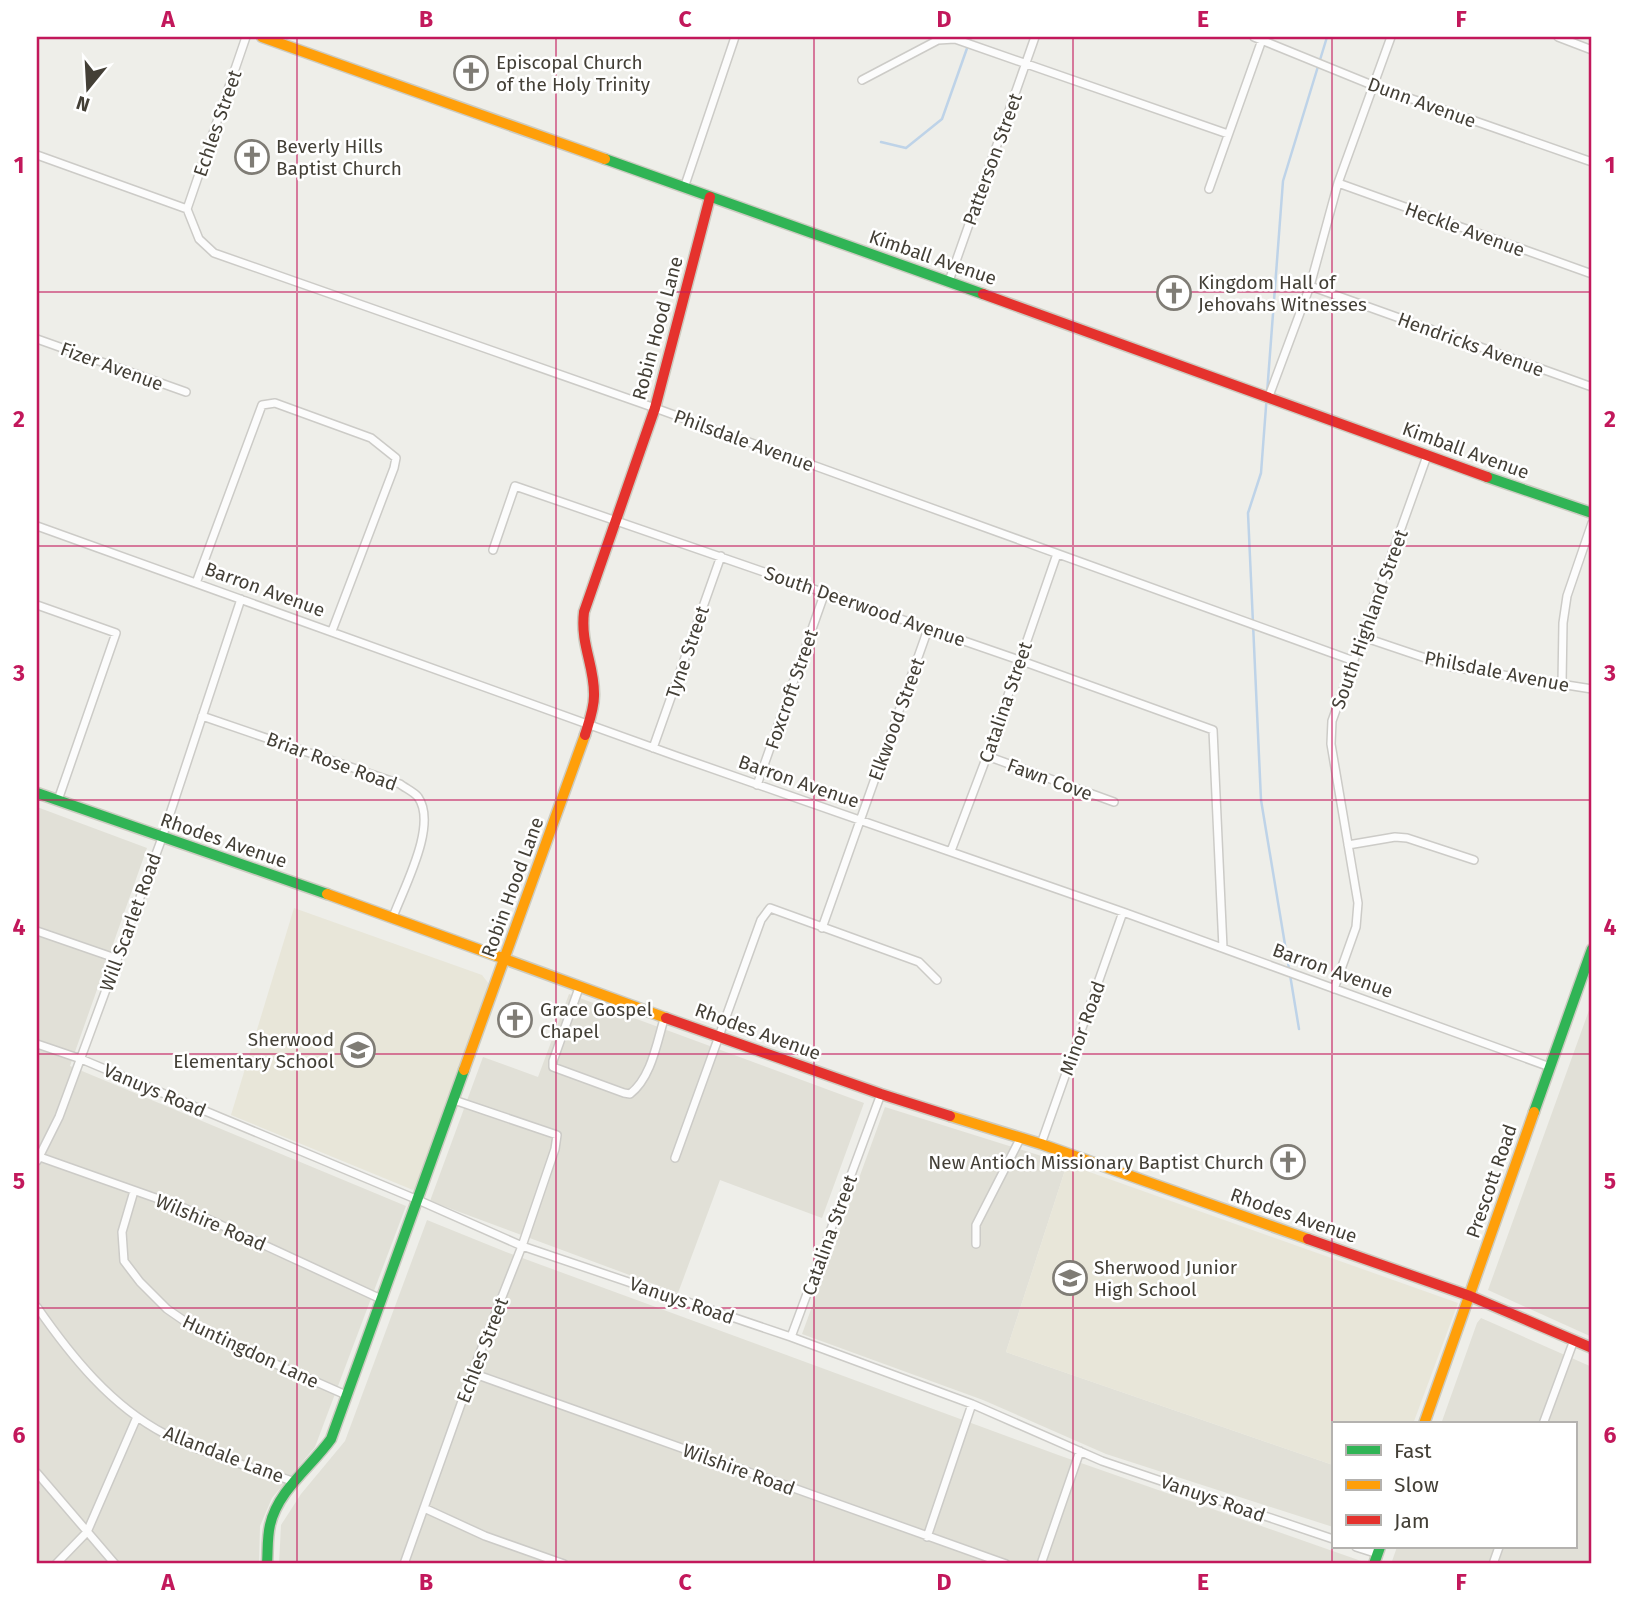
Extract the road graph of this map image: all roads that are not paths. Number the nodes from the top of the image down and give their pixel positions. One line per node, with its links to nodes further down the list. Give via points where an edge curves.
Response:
1 (246, 37): 20 (street, Echles Street)
2 (262, 37): 17 (main road, Kimball Avenue)
3 (735, 37): 17 (street)
4 (1035, 37): 10 (street, Patterson Street)
5 (1254, 37): 8 (street, Dunn Avenue)
6 (1391, 37): 12 (street)
7 (1558, 37): 9 (street)
8 (1262, 39): 12 (street, Dunn Avenue); 13 (street)
9 (1592, 50)
10 (1026, 63): 11 (street, via 955,39 937,40); 13 (street); 22 (street, Patterson Street)
11 (862, 80)
12 (1372, 85): 15 (street, Dunn Avenue); 16 (street)
13 (1228, 134): 18 (street)
14 (37, 155): 20 (street)
15 (1592, 162)
16 (1338, 183): 21 (street, Heckle Avenue); 23 (street)
17 (684, 188): 19 (main road, Kimball Avenue)
18 (1209, 189)
19 (710, 197): 22 (main road, Kimball Avenue); 28 (main road, Robin Hood Lane)
20 (187, 209): 28 (street, Philsdale Avenue, via 199,239 214,253)
21 (1592, 274)
22 (949, 281): 27 (main road, Kimball Avenue)
23 (1310, 286): 25 (street, Hendricks Avenue); 27 (street)
24 (37, 339): 26 (street, Fizer Avenue)
25 (1592, 387)
26 (186, 392)
27 (1269, 396): 29 (main road, Kimball Avenue)
28 (655, 408): 31 (main road, Robin Hood Lane); 35 (street, Philsdale Avenue)
29 (1427, 456): 30 (main road, Kimball Avenue); 43 (street, South Highland Street)
30 (1592, 513)
31 (617, 520): 34 (street, South Deerwood Avenue, via 515,486); 36 (street, South Deerwood Avenue); 49 (main road, Robin Hood Lane, via 580,632 595,688)
32 (1592, 523): 46 (street, via 1567,596)
33 (37, 526): 37 (street, Barron Avenue)
34 (493, 550)
35 (1057, 554): 44 (street, Catalina Street); 45 (street, Philsdale Avenue)
36 (721, 556): 38 (street, South Deerwood Avenue); 50 (street, Tyne Street)
37 (196, 583): 39 (street, Barron Avenue); 42 (street, via 262,405 275,404 371,438 396,458)
38 (825, 592): 41 (street, South Deerwood Avenue); 52 (street, Foxcroft Street)
39 (241, 599): 42 (street, Barron Avenue); 48 (street, Will Scarlet Road)
40 (37, 605): 54 (street, via 117,633)
41 (928, 629): 44 (street, South Deerwood Avenue); 56 (street, Elkwood Street)
42 (332, 631): 49 (street, Barron Avenue)
43 (1363, 638): 45 (street, South Highland Street); 46 (street, Philsdale Avenue, via 1452,667)
44 (1019, 660): 51 (street, Catalina Street); 65 (street, South Deerwood Avenue, via 1213,730)
45 (1354, 661): 58 (street, South Highland Street, via 1332,721 1331,744)
46 (1562, 683): 47 (street, Philsdale Avenue)
47 (1592, 689)
48 (202, 716): 57 (street, Will Scarlet Road); 62 (street, Briar Rose Road, via 400,784 417,795 426,815 422,839)
49 (588, 725): 50 (street, Barron Avenue); 68 (main road, Robin Hood Lane)
50 (653, 748): 52 (street, Barron Avenue)
51 (987, 756): 55 (street, Fawn Cove); 59 (street, Catalina Street)
52 (757, 785): 56 (street, Barron Avenue)
53 (37, 793): 54 (main road, Rhodes Avenue)
54 (58, 800): 57 (main road, Rhodes Avenue)
55 (1114, 802)
56 (859, 821): 59 (street, Barron Avenue); 63 (street, Elkwood Street)
57 (162, 838): 62 (main road, Rhodes Avenue); 67 (street, Will Scarlet Road)
58 (1348, 845): 60 (street, via 1407,838); 71 (street, South Highland Street, via 1358,903 1356,927)
59 (951, 850): 61 (street, Barron Avenue)
60 (1474, 860)
61 (1123, 912): 65 (street, Barron Avenue); 80 (street, Minor Road)
62 (393, 917): 68 (main road, Rhodes Avenue)
63 (822, 928): 69 (street, via 919,962); 73 (street, via 770,908 761,920)
64 (37, 931): 67 (street)
65 (1223, 948): 71 (street, Barron Avenue)
66 (1592, 949): 76 (main road, Prescott Road)
67 (115, 958): 75 (street, Will Scarlet Road)
68 (504, 961): 70 (main road, Rhodes Avenue); 78 (main road, Robin Hood Lane)
69 (937, 980)
70 (579, 988): 72 (main road, Rhodes Avenue); 72 (street, via 553,1067 624,1093 634,1090 650,1065)
71 (1334, 989): 76 (street, Barron Avenue)
72 (665, 1016): 73 (main road, Rhodes Avenue)
73 (720, 1035): 77 (main road, Rhodes Avenue); 82 (street)
74 (37, 1044): 75 (street, Vanuys Road)
75 (81, 1059): 81 (street, Will Scarlet Road); 84 (street, Vanuys Road)
76 (1550, 1067): 87 (main road, Prescott Road)
77 (881, 1094): 79 (main road, Rhodes Avenue); 90 (street, Catalina Street)
78 (454, 1100): 84 (main road, Robin Hood Lane); 86 (street, Echles Street, via 557,1135)
79 (1020, 1139): 80 (main road, Rhodes Avenue); 85 (street, via 976,1225)
80 (1041, 1144): 87 (main road, Rhodes Avenue)
81 (38, 1158): 83 (street, Wilshire Road)
82 (675, 1158)
83 (134, 1191): 88 (street, Wilshire Road, via 184,1208); 94 (street, Huntingdon Lane, via 122,1232 124,1261 167,1309 196,1329)
84 (418, 1200): 86 (street, Vanuys Road); 88 (main road, Robin Hood Lane)
85 (976, 1244)
86 (522, 1246): 90 (street, Vanuys Road); 93 (street, Echles Street)
87 (1470, 1296): 91 (main road); 97 (main road, Prescott Road)
88 (381, 1299): 94 (main road, Robin Hood Lane)
89 (37, 1307): 96 (street, Allandale Lane, via 61,1343)
90 (791, 1337): 95 (street, Vanuys Road)
91 (1574, 1340): 92 (main road); 98 (street)
92 (1592, 1348)
93 (472, 1373): 102 (street, Echles Street); 104 (street, Wilshire Road)
94 (346, 1395): 101 (main road, Robin Hood Lane, via 331,1439)
95 (972, 1404): 99 (street, Vanuys Road); 104 (street)
96 (137, 1417): 101 (street, Allandale Lane, via 194,1447); 103 (street)
97 (1425, 1422)
98 (1544, 1422)
99 (1080, 1451): 105 (street, Vanuys Road); 114 (street)
100 (37, 1474): 103 (street)
101 (295, 1482): 110 (main road, Robin Hood Lane, via 270,1520)
102 (424, 1508): 111 (street, Echles Street); 112 (street)
103 (88, 1532): 108 (street); 109 (street)
104 (927, 1537): 113 (street, Wilshire Road)
105 (1332, 1539)
106 (1359, 1548): 107 (street)
107 (1377, 1555)
108 (56, 1564)
109 (115, 1564)
110 (267, 1564)
111 (404, 1564)
112 (564, 1564)
113 (1006, 1564)
114 (1041, 1564)

